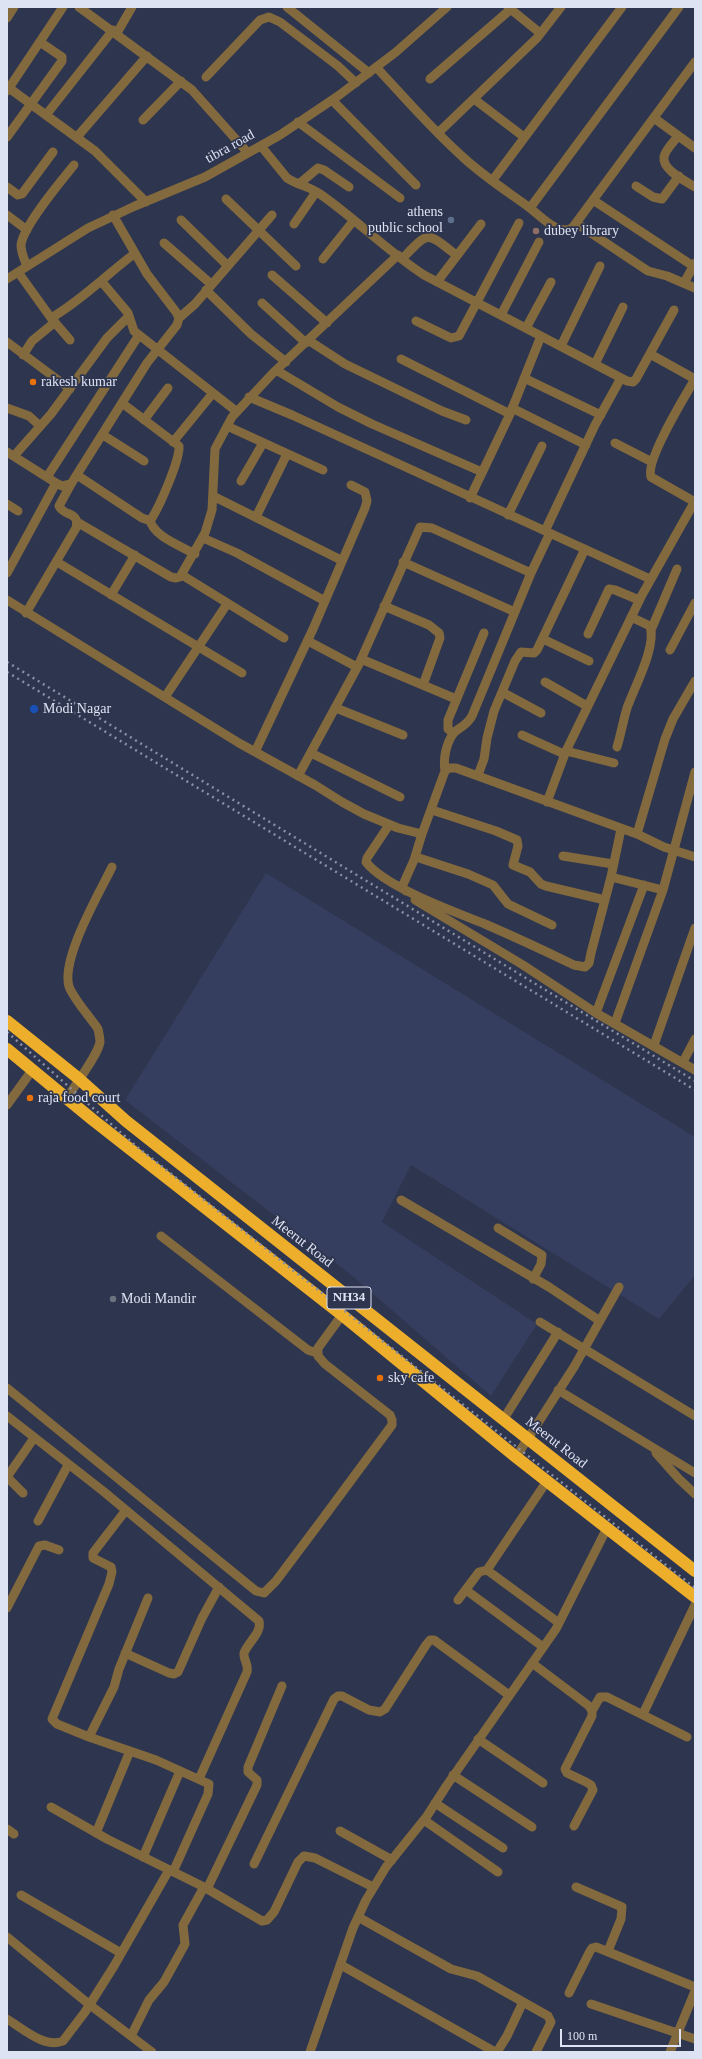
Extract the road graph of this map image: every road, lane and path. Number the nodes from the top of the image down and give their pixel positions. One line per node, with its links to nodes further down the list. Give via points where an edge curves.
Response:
1 (14, 7): 11 (street)
2 (63, 7): 14 (street)
3 (79, 7): 12 (street)
4 (132, 7): 12 (street)
5 (287, 7): 17 (street)
6 (447, 7): 17 (street, tibra road)
7 (561, 7): 13 (street)
8 (622, 7): 34 (street)
9 (679, 7): 53 (street)
10 (509, 8): 13 (street); 19 (street)
11 (7, 18)
12 (115, 32): 15 (street); 26 (street)
13 (540, 34): 23 (street)
14 (40, 42): 22 (street); 25 (street, via 62,57 62,61)
15 (147, 56): 20 (street); 33 (street)
16 (695, 62): 27 (street)
17 (372, 70): 21 (street, tibra road); 30 (street)
18 (206, 77): 21 (street, via 260,20 269,17 280,22 338,66)
19 (430, 79)
20 (181, 81): 28 (street); 38 (street, via 203,101)
21 (356, 83): 24 (street, tibra road)
22 (8, 89): 25 (street)
23 (474, 99): 30 (street); 34 (street)
24 (332, 100): 29 (street, tibra road); 43 (street)
25 (30, 103): 26 (street); 32 (street)
26 (46, 114): 33 (street)
27 (654, 118): 31 (street); 51 (street)
28 (143, 120)
29 (298, 122): 35 (street, tibra road); 49 (street)
30 (438, 132): 41 (street, via 464,158)
31 (678, 136): 36 (street); 40 (street, via 664,158 669,169)
32 (7, 137)
33 (77, 137): 52 (street, via 95,151)
34 (524, 137): 41 (street)
35 (261, 146): 38 (street, tibra road); 42 (street, via 287,178)
36 (695, 148)
37 (52, 152): 45 (street, via 22,194 18,195)
38 (248, 153): 52 (street, tibra road, via 194,182)
39 (74, 165): 63 (street)
40 (679, 176): 44 (street, via 662,198 657,199); 47 (street)
41 (492, 180): 53 (street)
42 (299, 184): 46 (street, via 314,170 320,168); 48 (street)
43 (416, 185)
44 (636, 186)
45 (7, 187)
46 (349, 187)
47 (695, 187)
48 (316, 192): 58 (street); 61 (street)
49 (400, 198)
50 (226, 199): 64 (street)
51 (593, 200): 60 (street); 71 (street)
52 (146, 202): 54 (street, tibra road)
53 (530, 208): 60 (street, via 564,231 570,230)
54 (113, 215): 67 (street); 72 (street, tibra road)
55 (272, 215): 64 (street)
56 (7, 216): 63 (street)
57 (181, 220): 73 (street)
58 (354, 220): 69 (street); 70 (street)
59 (519, 223): 86 (street)
60 (576, 223): 82 (street, via 648,272)
61 (294, 224)
62 (481, 224): 68 (street)
63 (27, 230): 72 (street, via 21,244)
64 (260, 230): 73 (street); 74 (street)
65 (164, 242): 83 (street)
66 (539, 242): 89 (street)
67 (134, 254): 79 (street, via 112,270); 91 (street)
68 (456, 255): 69 (street, via 435,238 429,237 420,240); 80 (street)
69 (400, 257): 80 (street); 94 (street)
70 (323, 259)
71 (694, 264): 82 (street)
72 (27, 266): 76 (street, tibra road)
73 (228, 266): 83 (street)
74 (296, 266)
75 (600, 266): 101 (street)
76 (18, 272): 78 (street, tibra road); 92 (street)
77 (272, 275): 94 (street)
78 (7, 279)
79 (102, 282): 90 (street); 92 (street)
80 (436, 282): 86 (street)
81 (551, 282): 95 (street)
82 (684, 283): 84 (street)
83 (209, 287): 91 (street); 106 (street, via 251,334)
84 (695, 288)
85 (262, 303): 100 (street)
86 (477, 303): 89 (street); 93 (street, via 456,338)
87 (624, 307): 107 (street)
88 (674, 310): 104 (street)
89 (501, 315): 95 (street)
90 (128, 316): 96 (street, via 132,327); 113 (street)
91 (179, 318): 102 (street, via 177,325)
92 (53, 320): 98 (street); 103 (street)
93 (416, 321)
94 (327, 323): 100 (street)
95 (526, 328): 97 (street)
96 (139, 335): 102 (street); 138 (street)
97 (541, 336): 101 (street); 109 (street)
98 (70, 340)
99 (7, 342): 103 (street)
100 (307, 342): 106 (street); 122 (street, via 345,364)
101 (561, 346): 107 (street)
102 (158, 350): 114 (street); 116 (street)
103 (23, 354): 113 (street)
104 (650, 354): 110 (street, via 633,382); 111 (street)
105 (401, 359): 119 (street)
106 (286, 362): 108 (street)
107 (594, 364): 110 (street)
108 (276, 370): 115 (street); 136 (street, via 372,424)
109 (524, 378): 119 (street); 120 (street)
110 (621, 378): 120 (street)
111 (695, 379): 134 (street)
112 (168, 388): 121 (street)
113 (70, 389): 123 (street)
114 (213, 393): 118 (street); 126 (street)
115 (249, 397): 118 (street); 144 (street)
116 (122, 402): 121 (street); 125 (street)
117 (7, 408): 123 (street, via 29,416)
118 (236, 411): 124 (street)
119 (511, 411): 129 (street); 136 (street)
120 (601, 415): 129 (street)
121 (144, 420): 126 (street)
122 (466, 420)
123 (40, 426): 131 (street)
124 (227, 426): 127 (street); 143 (street, via 215,449)
125 (103, 435): 133 (street); 137 (street)
126 (173, 442): 150 (street, via 179,446 179,452 155,513)
127 (263, 443): 132 (street); 139 (street)
128 (615, 443): 134 (street)
129 (586, 445): 152 (street)
130 (542, 446): 148 (street)
131 (10, 454): 138 (street)
132 (286, 454): 135 (street); 149 (street)
133 (144, 461)
134 (652, 462): 145 (street, via 649,472 651,477)
135 (323, 470)
136 (482, 472): 144 (street)
137 (77, 475): 141 (street); 150 (street, via 142,518)
138 (47, 477): 140 (street)
139 (241, 481)
140 (56, 483): 141 (street, via 62,486); 161 (street)
141 (71, 484): 151 (street, via 59,506)
142 (351, 485): 157 (street, via 365,492 367,501)
143 (213, 496): 149 (street); 153 (street, via 212,510)
144 (470, 498): 148 (street)
145 (695, 501): 164 (street)
146 (7, 504): 147 (street)
147 (18, 511)
148 (508, 515): 152 (street)
149 (256, 516): 157 (street)
150 (150, 519): 155 (street, via 158,532)
151 (78, 522): 156 (street); 158 (street)
152 (547, 532): 154 (street); 162 (street)
153 (203, 538): 155 (street); 167 (street)
154 (585, 549): 164 (street); 179 (street)
155 (195, 554): 163 (street)
156 (135, 555): 163 (street, via 171,577); 165 (street)
157 (342, 560): 167 (street)
158 (57, 562): 165 (street); 172 (street)
159 (403, 562): 162 (street, via 416,532 423,526); 171 (street); 173 (street)
160 (677, 569): 175 (street)
161 (7, 573)
162 (531, 573): 173 (street)
163 (182, 575): 170 (street)
164 (650, 579): 168 (street)
165 (111, 595): 181 (street)
166 (7, 600): 172 (street)
167 (325, 600): 180 (street)
168 (639, 600): 174 (street); 177 (street, via 609,589)
169 (695, 603): 182 (street)
170 (227, 604): 178 (street); 181 (street)
171 (384, 606): 184 (street); 188 (street, via 429,625 439,633 440,638)
172 (26, 612): 190 (street)
173 (515, 612): 195 (street, via 472,716 467,724)
174 (631, 617): 175 (street, via 650,626); 192 (street)
175 (651, 630): 198 (street, via 649,648 627,708)
176 (484, 633): 191 (street)
177 (588, 634)
178 (284, 638)
179 (543, 639): 183 (street); 189 (street, via 534,652 521,652 518,655)
180 (308, 641): 184 (street); 199 (street)
181 (197, 646): 185 (street); 190 (street)
182 (670, 650)
183 (589, 661)
184 (359, 663): 188 (street); 193 (street)
185 (242, 673)
186 (695, 681): 213 (street, via 665,740)
187 (546, 682): 192 (street)
188 (423, 685): 191 (street)
189 (502, 692): 194 (street); 205 (street, via 489,728 484,759)
190 (165, 697): 199 (street)
191 (456, 699): 195 (street, via 447,725)
192 (587, 706): 201 (street)
193 (336, 708): 196 (street); 200 (street)
194 (541, 713)
195 (453, 733): 203 (street, via 445,754)
196 (403, 735)
197 (522, 735): 201 (street)
198 (618, 747)
199 (255, 752): 206 (street)
200 (312, 752): 206 (street); 207 (street)
201 (565, 752): 202 (street); 208 (street)
202 (614, 763)
203 (445, 771): 205 (street, via 456,768); 209 (street)
204 (695, 772): 214 (street)
205 (478, 775): 208 (street)
206 (298, 776): 210 (street, via 364,814)
207 (400, 796)
208 (547, 802): 211 (street)
209 (432, 810): 212 (street); 224 (street, via 517,840 513,865 530,872 541,884)
210 (390, 824): 212 (street, via 412,833); 222 (street, via 366,862)
211 (621, 829): 213 (street); 218 (street)
212 (422, 834): 216 (street)
213 (637, 834): 214 (street)
214 (675, 850): 217 (street); 223 (street)
215 (563, 856): 218 (street)
216 (416, 857): 222 (street); 225 (street, via 493,885 508,904)
217 (695, 857)
218 (613, 864): 220 (street)
219 (112, 867): 236 (street, via 85,920 68,970 70,989 98,1029 100,1036 96,1052)
220 (611, 877): 221 (street); 224 (street)
221 (644, 885): 223 (street); 227 (street)
222 (402, 887): 224 (street, via 585,967 589,964); 227 (street, via 415,899)
223 (663, 890): 229 (street)
224 (605, 900)
225 (552, 925)
226 (695, 928): 231 (street)
227 (596, 1013): 229 (street)
228 (7, 1021): 236 (highway, Meerut Road / NH34)
229 (614, 1023): 231 (street)
230 (695, 1039): 233 (street)
231 (654, 1045): 233 (street)
232 (7, 1049): 234 (highway, NH34)
233 (683, 1062): 235 (street)
234 (33, 1069): 237 (highway, NH34); 238 (street)
235 (695, 1070)
236 (78, 1078): 237 (street); 239 (highway, Meerut Road / NH34)
237 (67, 1098): 240 (highway, NH34)
238 (7, 1105)
239 (118, 1115): 240 (highway); 256 (highway, Meerut Road / NH34)
240 (106, 1131): 246 (highway, NH34)
241 (401, 1200): 244 (street)
242 (498, 1228): 244 (street, via 542,1255 541,1264)
243 (161, 1236): 251 (street, via 308,1350)
244 (533, 1279): 247 (street)
245 (619, 1287): 247 (street)
246 (342, 1315): 251 (street); 260 (highway, NH34)
247 (600, 1321): 250 (street)
248 (540, 1322): 249 (street)
249 (558, 1332): 250 (street); 256 (street)
250 (584, 1348): 253 (street); 255 (street)
251 (317, 1353): 252 (street, via 325,1364 390,1415 392,1425 276,1581 264,1593 256,1591)
252 (7, 1388)
253 (558, 1390): 258 (street); 259 (street)
254 (7, 1416): 257 (street)
255 (695, 1416)
256 (504, 1420): 258 (highway, Meerut Road / NH34)
257 (34, 1438): 261 (street); 264 (street, via 7,1477)
258 (527, 1439): 260 (street); 271 (highway, Meerut Road / NH34)
259 (650, 1446): 262 (street); 265 (street, via 678,1479)
260 (516, 1457): 263 (highway, NH34)
261 (68, 1465): 266 (street); 267 (street)
262 (695, 1473)
263 (547, 1481): 268 (highway, NH34); 270 (street)
264 (23, 1493)
265 (695, 1494)
266 (126, 1510): 272 (street); 287 (street, via 93,1553 93,1558 111,1567 112,1572 52,1719 57,1724)
267 (38, 1521)
268 (607, 1528): 274 (highway, NH34); 279 (street)
269 (59, 1550): 278 (street, via 45,1545 39,1546)
270 (486, 1570): 273 (street, via 479,1572); 279 (street)
271 (695, 1571)
272 (219, 1587): 281 (street, via 178,1672 169,1673); 293 (street, via 252,1614 260,1626 245,1652 247,1672)
273 (466, 1590): 276 (street); 280 (street)
274 (695, 1597)
275 (148, 1598): 281 (street)
276 (458, 1600)
277 (695, 1604): 286 (street)
278 (7, 1606)
279 (559, 1623): 280 (street)
280 (543, 1647): 282 (street)
281 (125, 1653): 287 (street, via 114,1687)
282 (532, 1663): 284 (street); 285 (street, via 589,1706)
283 (282, 1686): 310 (street, via 248,1767 248,1772 257,1780 257,1785)
284 (509, 1695): 289 (street); 305 (street, via 434,1640 430,1640 385,1709 380,1712 369,1710 338,1696 334,1699)
285 (592, 1711): 286 (street, via 603,1696); 298 (street, via 592,1716 565,1769 567,1773 591,1785 593,1790)
286 (643, 1714): 288 (street)
287 (89, 1737): 290 (street)
288 (687, 1737)
289 (478, 1739): 292 (street); 294 (street)
290 (130, 1751): 291 (street); 301 (street)
291 (180, 1770): 293 (street); 303 (street)
292 (453, 1776): 295 (street); 299 (street)
293 (199, 1779): 306 (street, via 209,1784 208,1794)
294 (543, 1783)
295 (435, 1803): 297 (street); 302 (street)
296 (51, 1807): 301 (street)
297 (424, 1820): 304 (street); 307 (street)
298 (574, 1826)
299 (532, 1827)
300 (340, 1831): 304 (street)
301 (96, 1833): 303 (street)
302 (503, 1848)
303 (143, 1857): 306 (street)
304 (392, 1860): 308 (street)
305 (254, 1864)
306 (171, 1871): 310 (street); 315 (street)
307 (498, 1872)
308 (374, 1887): 310 (street, via 315,1858 304,1856 298,1862 274,1912 267,1920 262,1921); 312 (street)
309 (576, 1887): 314 (street, via 622,1907 621,1919)
310 (205, 1888): 325 (street, via 183,1925 185,1944 164,1982 149,2000)
311 (21, 1895): 315 (street)
312 (358, 1917): 316 (street); 320 (street, via 451,1969 477,1976)
313 (7, 1937): 322 (street)
314 (608, 1951): 317 (street); 319 (street, via 592,1948)
315 (122, 1953): 322 (street)
316 (341, 1965): 329 (street); 330 (street)
317 (695, 1987)
318 (695, 1991): 324 (street)
319 (569, 1993)
320 (522, 2002): 330 (street, via 504,2043); 331 (street, via 550,2019 550,2025)
321 (591, 2004): 324 (street)
322 (90, 2005): 325 (street); 327 (street)
323 (7, 2018): 327 (street)
324 (678, 2032): 326 (street); 332 (street)
325 (131, 2036): 328 (street)
326 (695, 2039)
327 (56, 2048)
328 (152, 2052)
329 (310, 2052)
330 (496, 2052)
331 (536, 2052)
332 (670, 2052)

